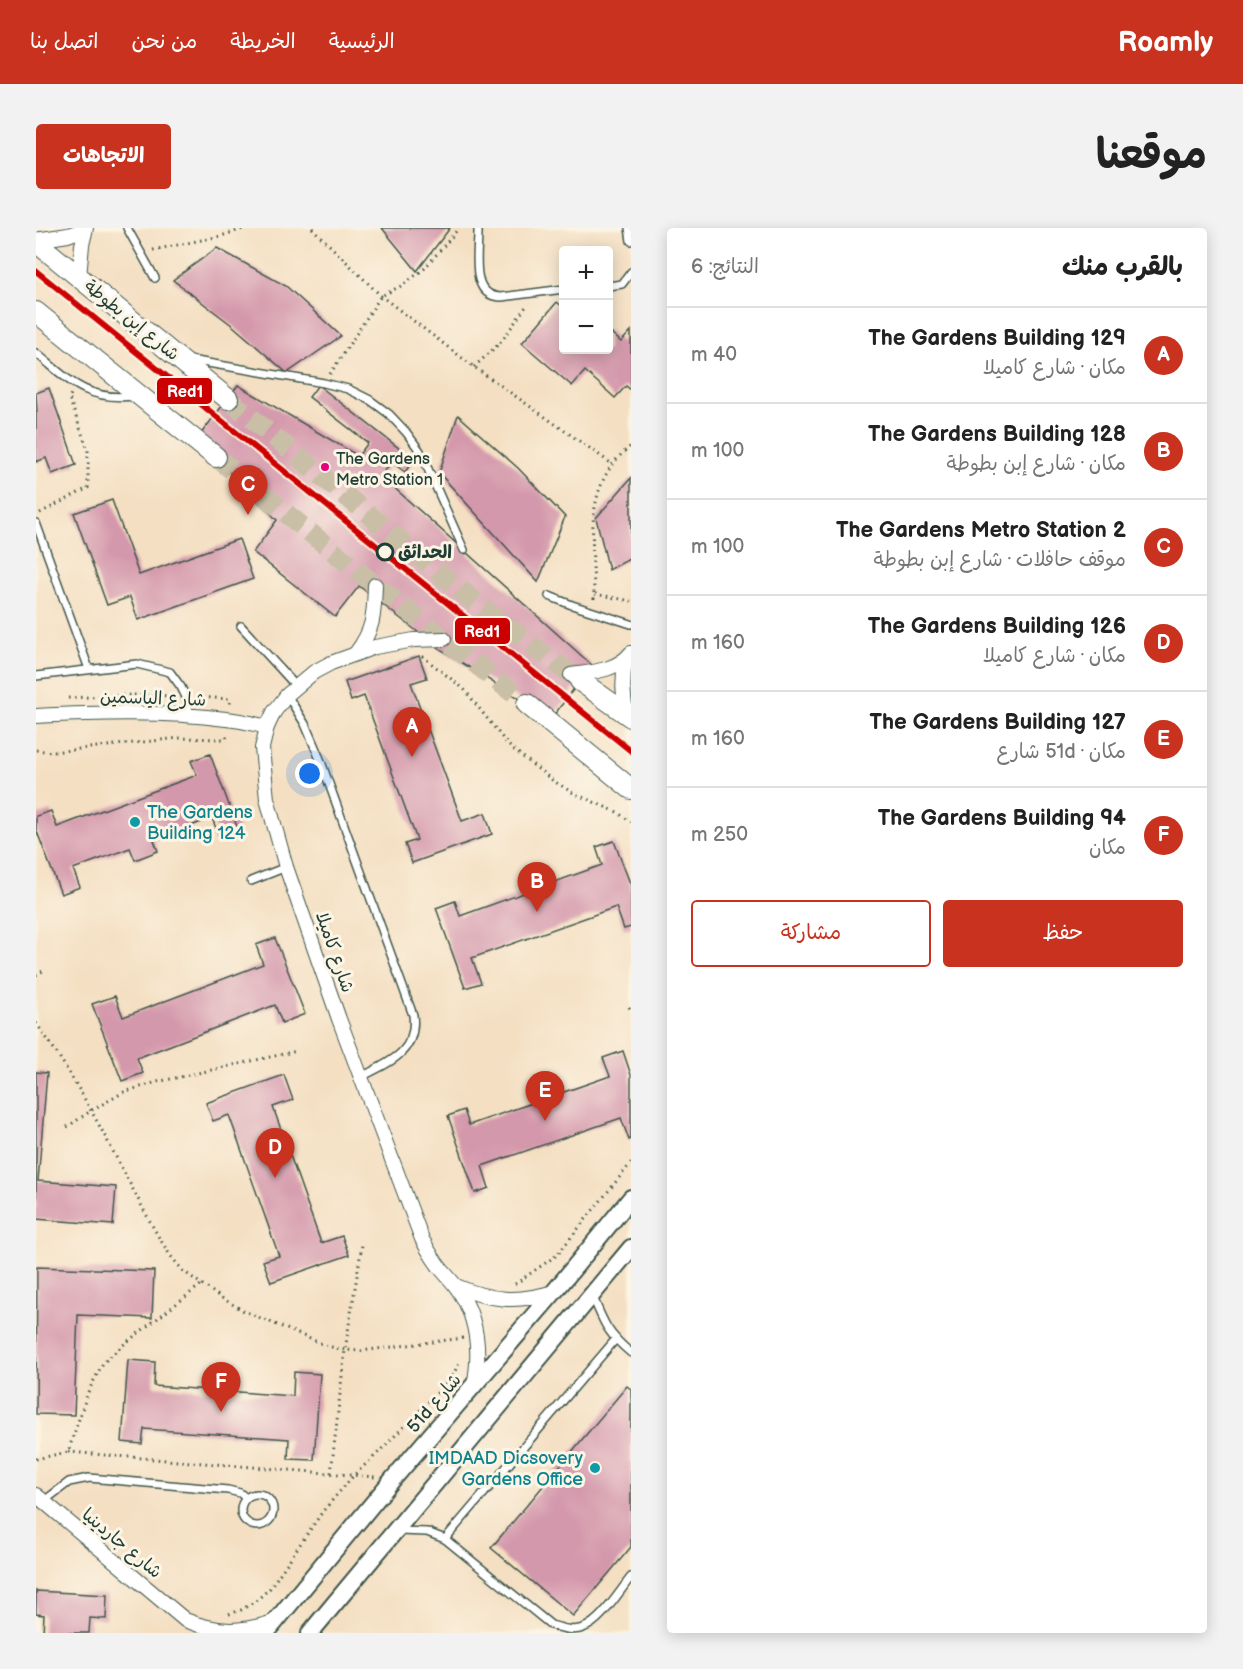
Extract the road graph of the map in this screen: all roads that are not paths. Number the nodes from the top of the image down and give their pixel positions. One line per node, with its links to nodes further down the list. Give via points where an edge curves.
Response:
1 (127, 228): 9 (lane)
2 (478, 228): 11 (lane, via 478,280 483,290 497,297)
3 (629, 228): 6 (lane)
4 (85, 229): 5 (street); 8 (street)
5 (36, 241): 8 (main road, شارع إبن بطوطة)
6 (631, 242)
7 (631, 272): 10 (lane, via 622,284)
8 (79, 277): 14 (main road, شارع إبن بطوطة)
9 (155, 278)
10 (613, 285)
11 (559, 290)
12 (36, 312): 15 (main road)
13 (36, 353): 15 (lane, via 89,392 112,397)
14 (178, 358): 16 (main road, شارع إبن بطوطة); 19 (lane, via 324,383 370,400 389,414 420,451)
15 (139, 395): 17 (main road)
16 (228, 399)
17 (216, 458)
18 (36, 523): 27 (lane)
19 (464, 550)
20 (375, 585): 25 (street, via 372,625)
21 (549, 596): 22 (lane)
22 (631, 624)
23 (241, 626): 30 (lane)
24 (444, 639): 25 (street, شارع كاميلا, via 375,646)
25 (356, 653): 30 (street, شارع كاميلا, via 322,668)
26 (629, 656): 29 (street, via 606,669); 34 (street, via 622,687)
27 (88, 669): 28 (lane); 33 (lane, via 137,664 170,672 186,697)
28 (36, 676)
29 (575, 678): 34 (main road)
30 (291, 691): 35 (street, شارع كاميلا); 39 (lane, via 320,759 413,1015 414,1032 402,1052)
31 (527, 704): 36 (main road)
32 (36, 716): 33 (street, شارع الياسمين)
33 (190, 716): 35 (street, شارع الياسمين)
34 (629, 716)
35 (267, 727): 37 (street, شارع كاميلا, via 262,748 267,799)
36 (631, 789)
37 (286, 867): 38 (lane); 39 (street, شارع كاميلا)
38 (251, 881)
39 (361, 1077): 42 (street, شارع كاميلا, via 422,1239)
40 (631, 1198): 43 (street, 51d شارع)
41 (631, 1248): 44 (street)
42 (456, 1286): 43 (street, via 473,1294 510,1300); 47 (street, شارع كاميلا, via 477,1337)
43 (554, 1292): 47 (street, 51d شارع)
44 (592, 1295): 45 (lane); 50 (street)
45 (615, 1340): 46 (lane); 51 (lane)
46 (631, 1353)
47 (474, 1386): 54 (street, 51d شارع)
48 (40, 1498): 49 (lane, via 69,1482 89,1478 228,1490); 53 (street, شارع جاردينيا)
49 (246, 1498): 49 (lane, via 241,1509 245,1520 252,1525 268,1522 273,1511 269,1499 258,1494)
50 (395, 1531): 51 (lane, via 427,1532); 57 (street)
51 (445, 1539): 52 (lane, via 551,1625 566,1629 582,1629 595,1622)
52 (631, 1577)
53 (185, 1620): 55 (street, شارع جاردينيا); 56 (street, شارع جاردينيا)
54 (271, 1627): 56 (street, شارع جاردينيا)
55 (192, 1633)
56 (230, 1633)
57 (310, 1633)

